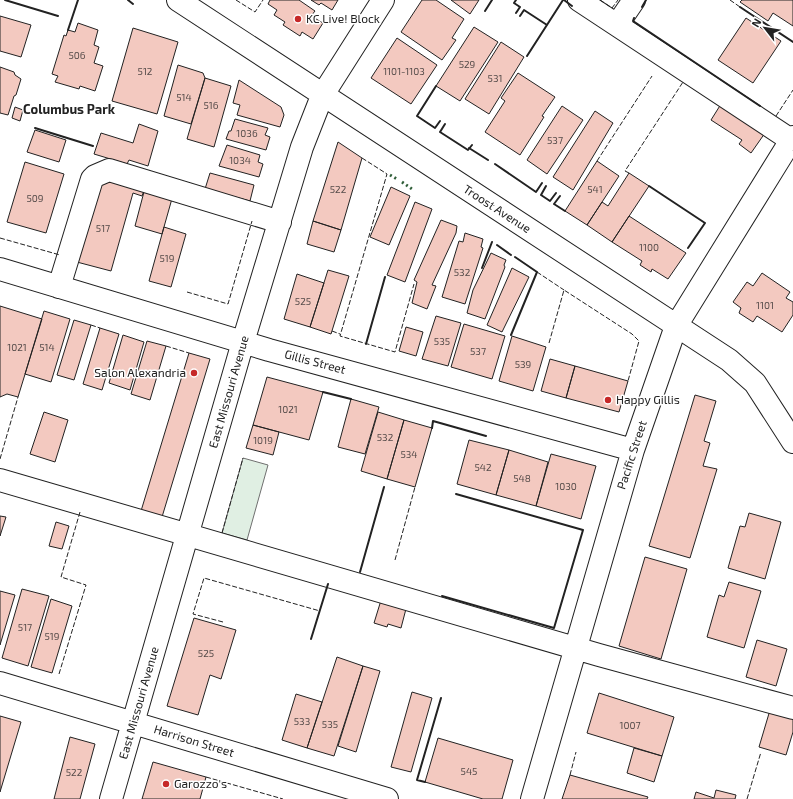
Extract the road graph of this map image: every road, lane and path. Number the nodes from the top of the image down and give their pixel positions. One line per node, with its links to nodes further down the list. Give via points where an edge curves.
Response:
1 (178, 0): 6 (street, Troost Avenue)
2 (383, 0): 6 (street, East Missouri Avenue)
3 (579, 0): 5 (street)
4 (634, 0): 5 (street)
5 (617, 25): 7 (street)
6 (322, 96): 8 (street, East Missouri Avenue, via 302,147); 11 (street, Troost Avenue)
7 (792, 138): 11 (street, Pacific Street)
8 (280, 222): 10 (street, via 105,170 92,179); 12 (street, East Missouri Avenue)
9 (0, 269): 10 (street, Gillis Street)
10 (59, 286): 12 (street, Gillis Street)
11 (676, 326): 13 (street, Troost Avenue, via 729,360 755,383); 14 (street, Pacific Street)
12 (243, 342): 14 (street, Gillis Street); 16 (street, East Missouri Avenue)
13 (793, 442)
14 (632, 450): 17 (street, Pacific Street)
15 (0, 480): 16 (street)
16 (188, 535): 17 (street); 20 (street, East Missouri Avenue)
17 (575, 648): 19 (street); 23 (street, Pacific Street)
18 (0, 683): 20 (street, Harrison Street)
19 (793, 708)
20 (133, 723): 21 (street, East Missouri Avenue); 22 (street, Harrison Street)
21 (111, 799)
22 (387, 799)
23 (532, 799)

